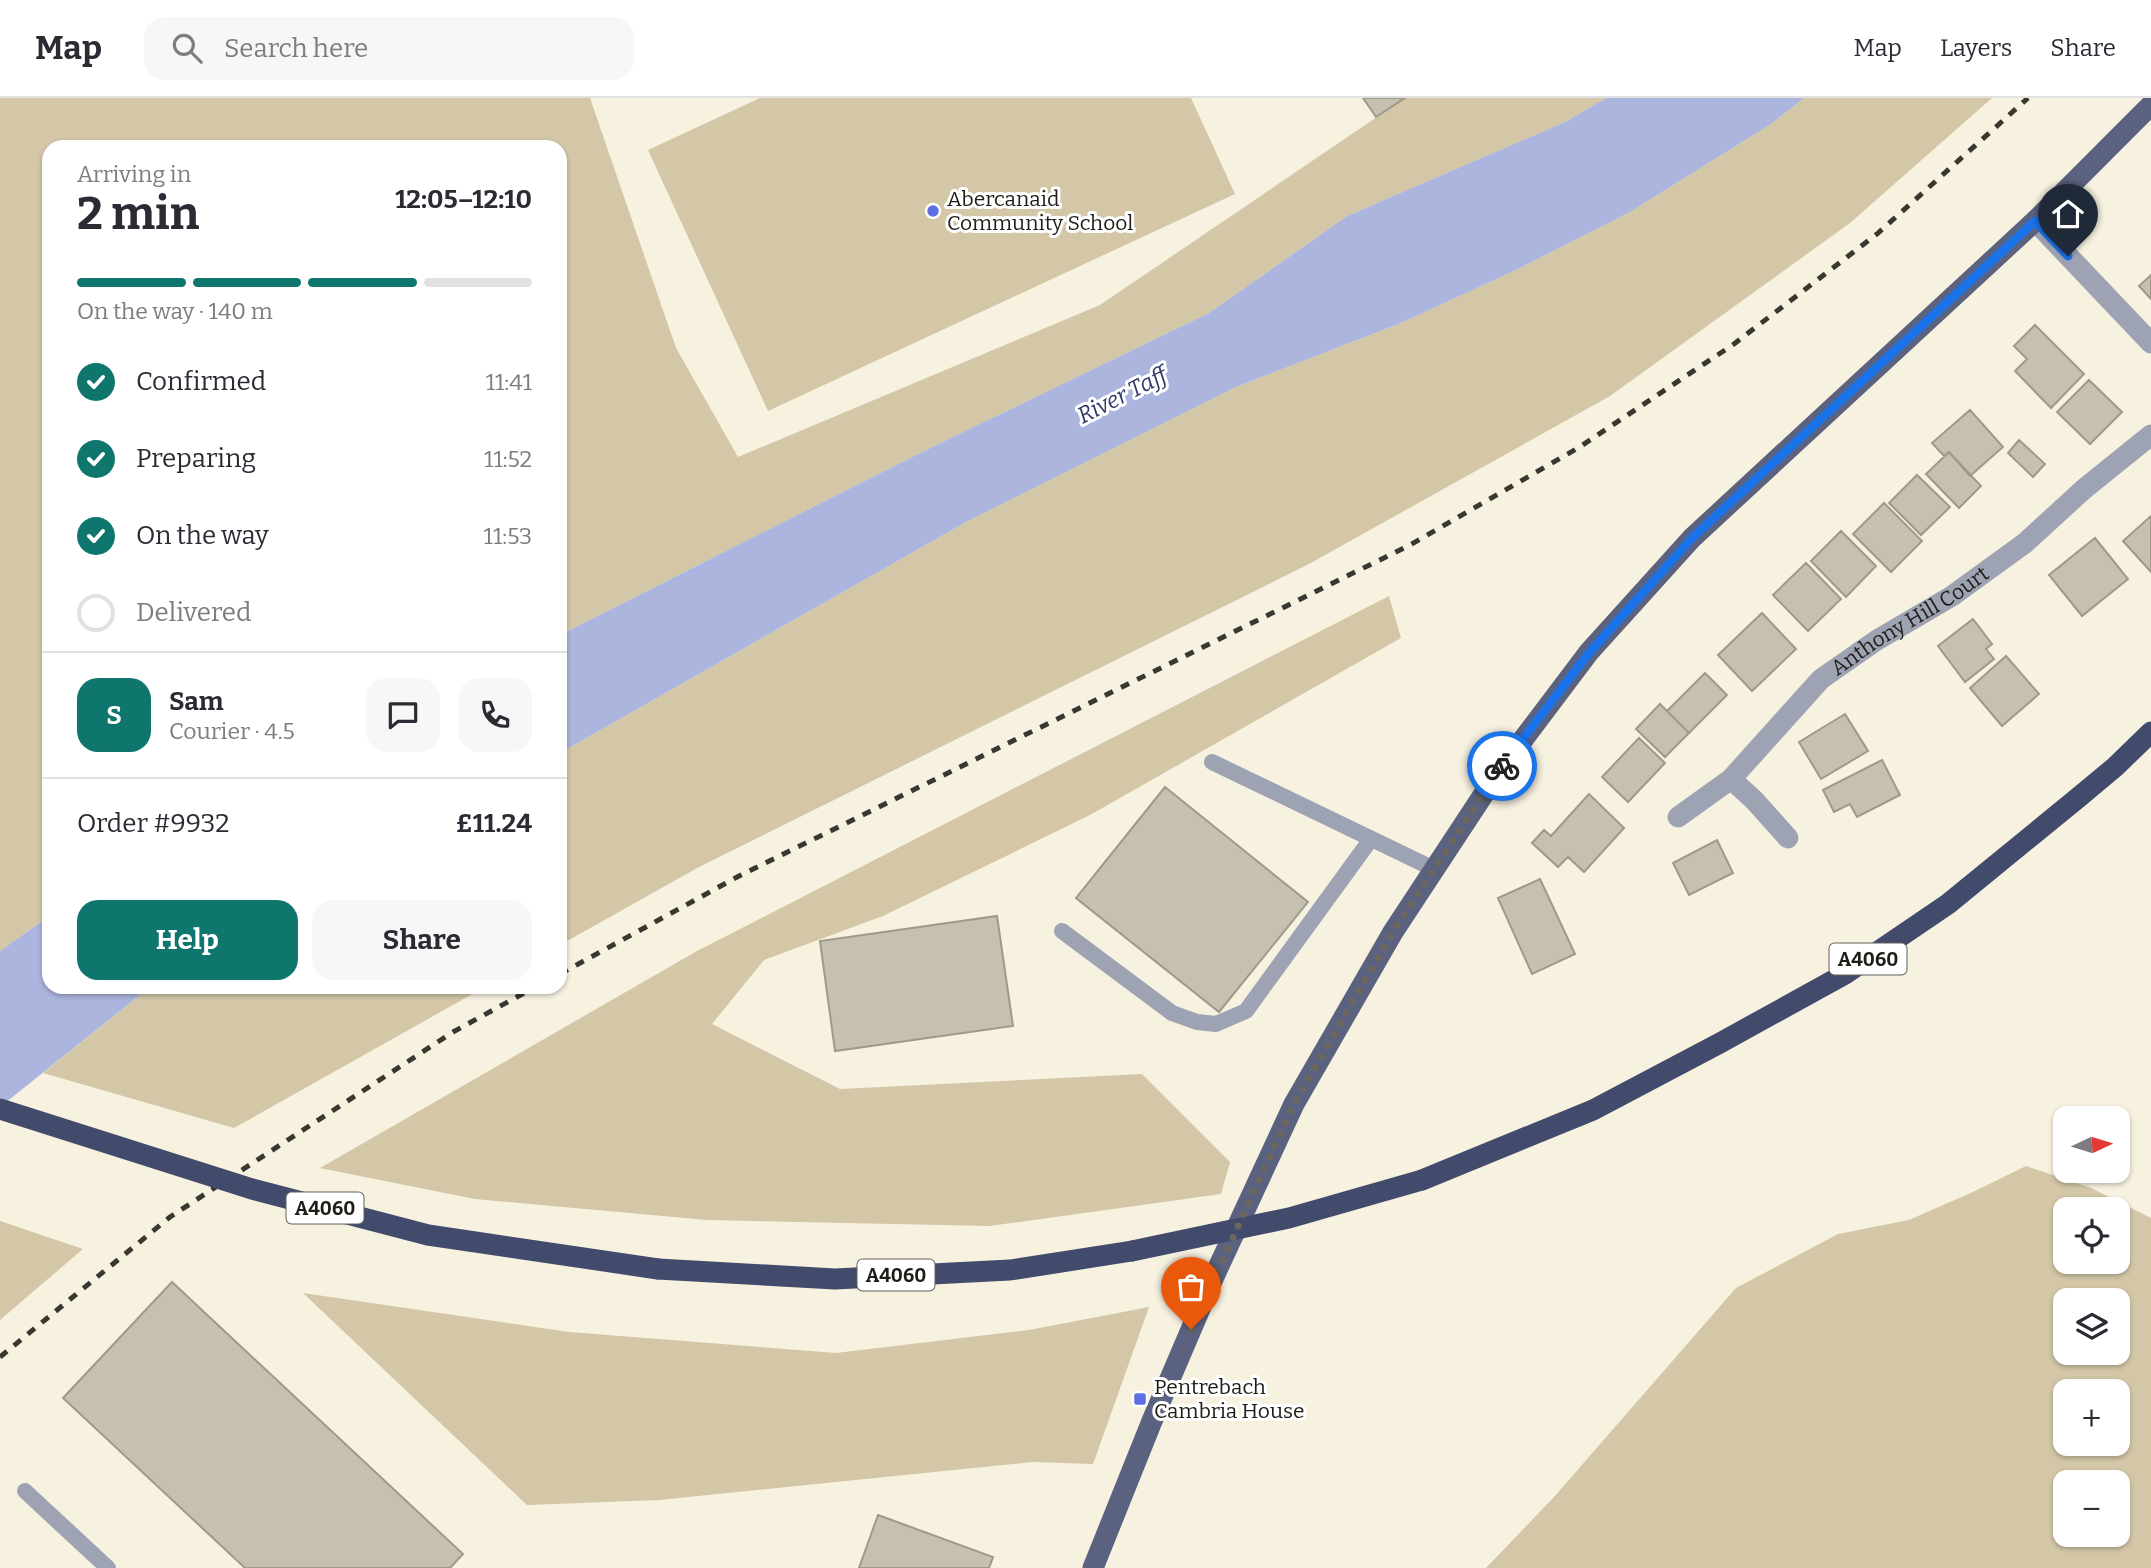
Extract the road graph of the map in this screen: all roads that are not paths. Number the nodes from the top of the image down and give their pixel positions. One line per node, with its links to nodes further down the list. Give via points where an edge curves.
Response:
1 (2151, 105): 2 (main road)
2 (2035, 221): 3 (street); 11 (main road, via 1692,538 1589,653 1497,774)
3 (2151, 343)
4 (2151, 435): 7 (street, Anthony Hill Court, via 2025,543 1952,596 1877,639 1821,679)
5 (2151, 732): 13 (highway, A4060, bridge, via 1948,904 1845,974 1593,1110 1422,1180 1289,1218 1132,1251 1010,1270 835,1279 659,1269 428,1235 252,1189)
6 (1212, 762): 10 (lane)
7 (1731, 779): 8 (street, Anthony Hill Court); 9 (street)
8 (1678, 817)
9 (1787, 838)
10 (1371, 839): 11 (lane); 12 (lane, via 1246,1011 1216,1024 1172,1013)
11 (1434, 869): 16 (main road, via 1294,1104 1211,1283)
12 (1062, 931)
13 (0, 1109)
14 (25, 1491): 15 (lane)
15 (108, 1568)
16 (1093, 1568)

